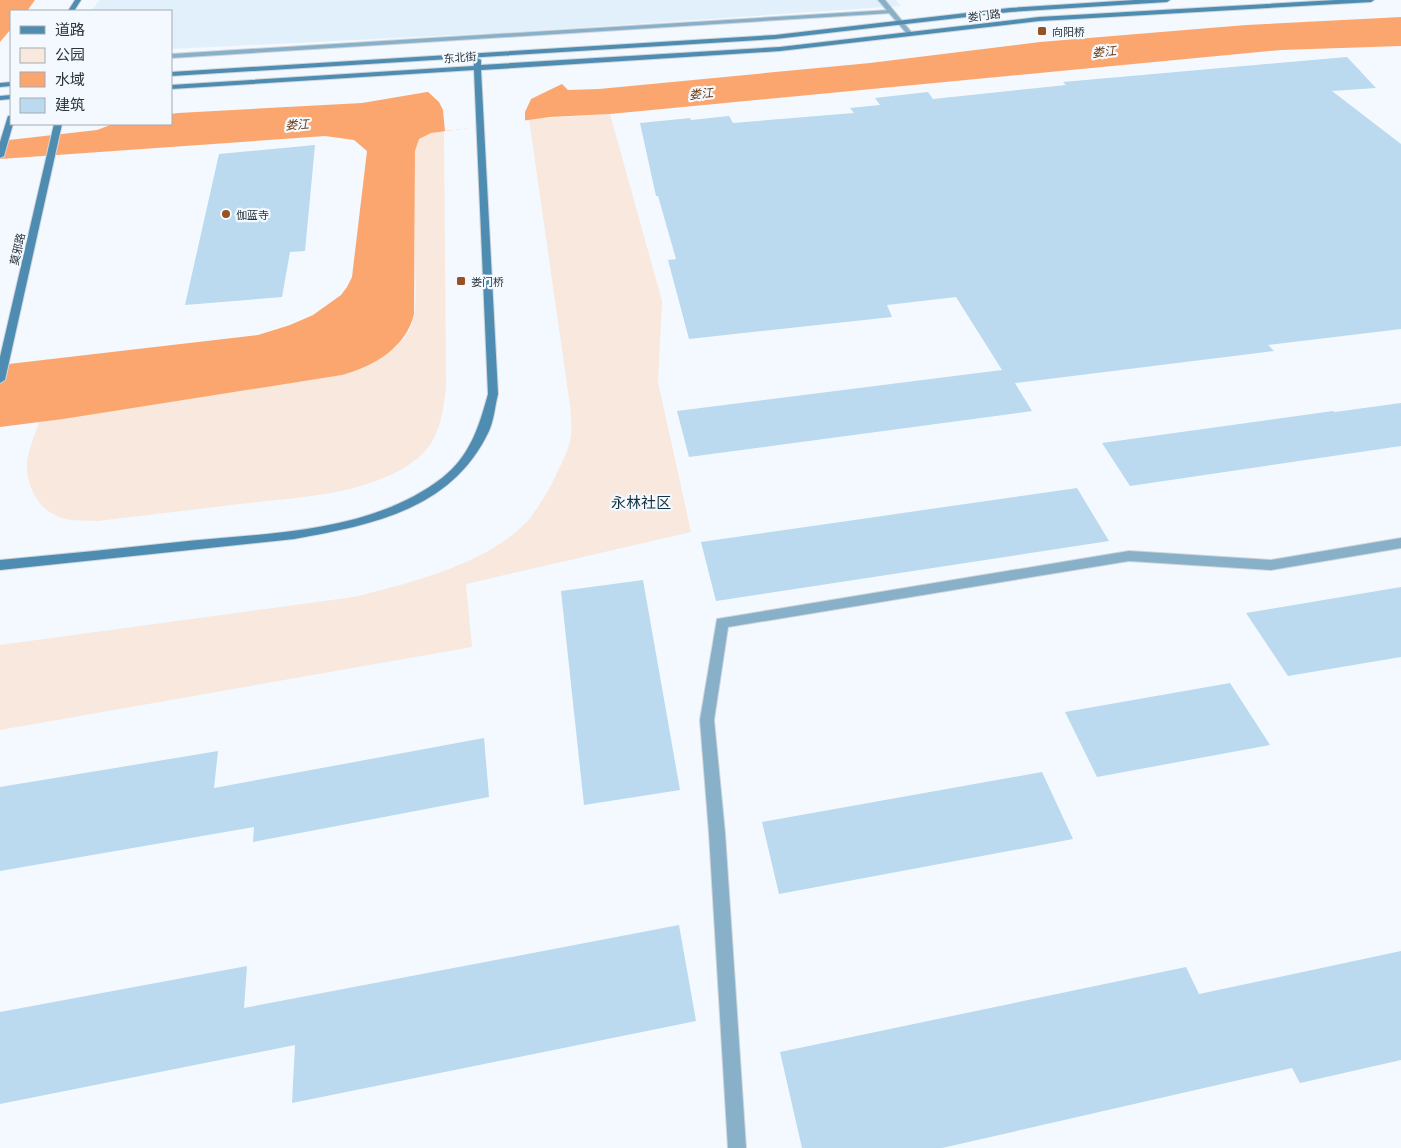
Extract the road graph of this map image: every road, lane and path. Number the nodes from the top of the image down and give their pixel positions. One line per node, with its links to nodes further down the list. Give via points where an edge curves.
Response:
1 (881, 0): 4 (street)
2 (1167, 0): 5 (main road, 娄门路, via 1010,10)
3 (1371, 0): 6 (main road, 娄门路, via 1058,17)
4 (890, 12): 5 (street); 10 (street)
5 (899, 23): 6 (street); 7 (main road, 娄门路)
6 (910, 34): 8 (main road, 娄门路, via 817,46)
7 (745, 38): 9 (main road, 东北街)
8 (750, 50): 11 (main road, 东北街)
9 (477, 55): 11 (main road); 12 (main road, 东北街)
10 (172, 56)
11 (477, 68): 13 (main road, 东北街); 19 (main road, via 493,394 480,440 458,472 429,494 401,508 324,530)
12 (172, 74)
13 (172, 87)
14 (10, 122): 16 (main road)
15 (58, 125): 17 (main road, 莫邪路)
16 (0, 156)
17 (0, 380)
18 (1401, 542): 20 (street, via 1271,565 1129,556 722,623 707,720)
19 (0, 565)
20 (737, 1148)

